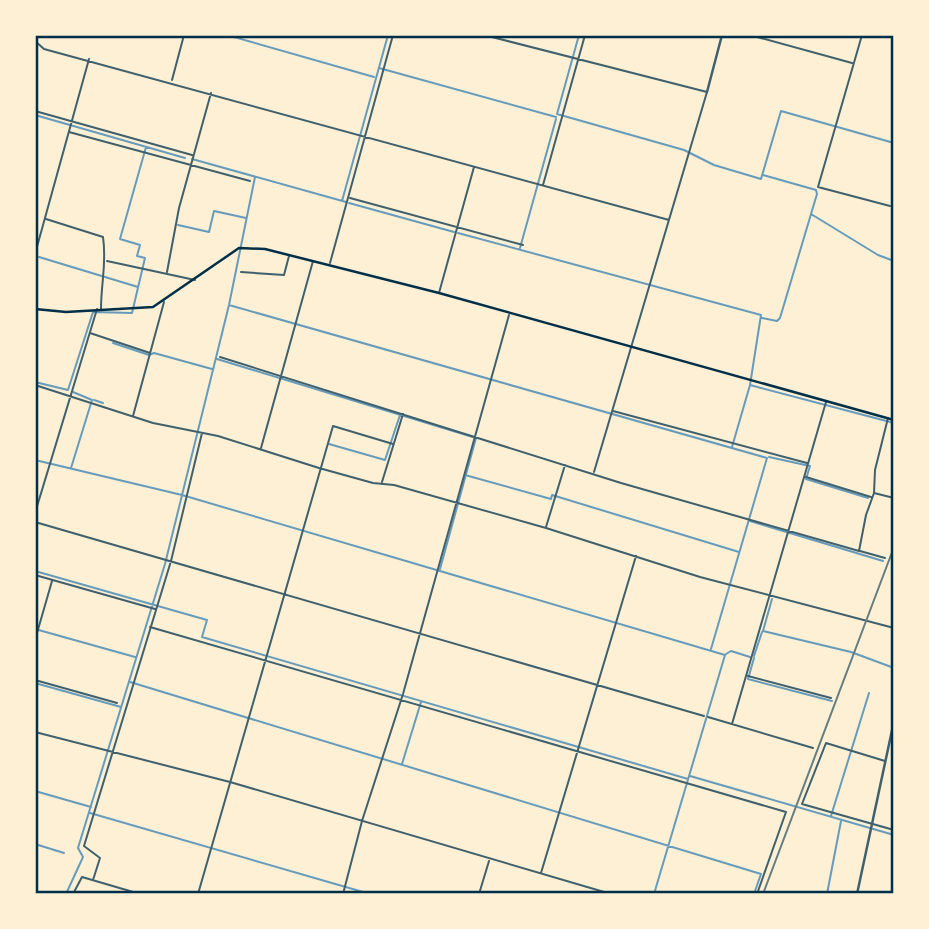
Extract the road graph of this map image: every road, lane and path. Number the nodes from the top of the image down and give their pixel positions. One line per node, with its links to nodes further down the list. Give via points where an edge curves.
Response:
1 (184, 35): 12 (street)
2 (393, 35): 18 (street)
3 (484, 35): 10 (street)
4 (585, 35): 10 (street)
5 (722, 35): 13 (street)
6 (750, 35): 11 (street)
7 (862, 35): 11 (street)
8 (35, 38): 9 (street, via 44,49)
9 (89, 59): 12 (street); 16 (street)
10 (576, 61): 13 (street); 23 (street)
11 (853, 64): 25 (street, via 818,187)
12 (171, 81): 14 (street)
13 (706, 92): 27 (street)
14 (211, 93): 18 (street); 19 (street)
15 (35, 111): 16 (street)
16 (71, 123): 17 (street); 19 (street)
17 (69, 132): 20 (street); 26 (street)
18 (362, 134): 21 (street); 24 (street)
19 (193, 158): 20 (street)
20 (191, 166): 22 (street); 35 (street)
21 (474, 166): 23 (street); 28 (street)
22 (250, 181)
23 (543, 185): 27 (street)
24 (349, 198): 28 (street); 34 (street)
25 (890, 206)
26 (45, 219): 30 (street); 32 (street, via 99,234)
27 (669, 220): 44 (street)
28 (457, 227): 29 (street); 38 (street)
29 (521, 245)
30 (35, 254)
31 (289, 255): 33 (main road); 36 (street, via 284,275); 37 (main road, via 240,248)
32 (107, 261): 35 (street); 41 (street)
33 (313, 261): 34 (main road); 47 (street)
34 (330, 264): 38 (main road)
35 (167, 272): 37 (street)
36 (241, 272)
37 (195, 280): 39 (main road)
38 (439, 293): 42 (main road)
39 (164, 302): 41 (main road); 45 (street)
40 (35, 309): 41 (main road)
41 (98, 310): 43 (street)
42 (509, 314): 44 (main road); 57 (street)
43 (90, 333): 45 (street); 49 (street)
44 (631, 348): 50 (main road); 51 (street)
45 (151, 354): 53 (street)
46 (220, 357): 47 (street)
47 (281, 377): 52 (street); 59 (street)
48 (35, 385): 49 (street)
49 (70, 392): 53 (street); 70 (street)
50 (825, 403): 54 (main road); 61 (street)
51 (613, 414): 61 (street); 63 (street)
52 (402, 415): 57 (street); 58 (street)
53 (133, 417): 56 (street)
54 (887, 420): 55 (main road); 66 (street)
55 (894, 420)
56 (199, 432): 59 (street); 77 (street)
57 (473, 436): 60 (street); 69 (street)
58 (391, 444): 62 (street, via 333,426); 65 (street)
59 (261, 449): 62 (street)
60 (567, 464): 63 (street); 72 (street)
61 (808, 465): 64 (street)
62 (319, 468): 65 (street); 80 (street)
63 (593, 473): 73 (street)
64 (806, 477): 67 (street); 73 (street)
65 (382, 483): 69 (street)
66 (874, 493): 67 (street); 68 (street)
67 (872, 497): 74 (street)
68 (894, 498)
69 (456, 503): 72 (street); 85 (street)
70 (35, 513)
71 (35, 522): 77 (street)
72 (546, 527): 75 (street)
73 (788, 531): 74 (street); 81 (street)
74 (859, 551): 76 (street)
75 (636, 556): 81 (street); 90 (street)
76 (885, 558)
77 (167, 560): 80 (street); 82 (street)
78 (35, 575): 79 (street)
79 (52, 580): 82 (street); 86 (street)
80 (284, 593): 85 (street); 87 (street)
81 (769, 596): 84 (street); 88 (street)
82 (154, 607): 83 (street)
83 (150, 627): 87 (street); 99 (street)
84 (894, 628)
85 (420, 632): 90 (street); 91 (street)
86 (35, 640)
87 (265, 657): 91 (street); 101 (street)
88 (748, 676): 92 (street); 95 (street)
89 (35, 680): 93 (street)
90 (597, 684): 95 (street); 97 (street)
91 (402, 697): 97 (street); 102 (street)
92 (831, 698)
93 (117, 703)
94 (894, 721): 100 (street)
95 (732, 724): 98 (street)
96 (35, 733): 99 (street)
97 (578, 748): 106 (street); 114 (street, via 788,814)
98 (813, 748)
99 (110, 749): 101 (street); 107 (street, via 84,846 100,858)
100 (885, 761): 103 (street); 103 (street, via 826,743 802,804)
101 (230, 782): 102 (street); 110 (street)
102 (362, 821): 105 (street); 111 (street)
103 (872, 827): 104 (street); 115 (street)
104 (894, 830)
105 (489, 860): 106 (street); 112 (street)
106 (541, 874): 113 (street)
107 (93, 880): 108 (street, via 82,877); 109 (street)
108 (73, 894)
109 (140, 894)
110 (198, 894)
111 (343, 894)
112 (479, 894)
113 (611, 894)
114 (757, 894)
115 (857, 894)

